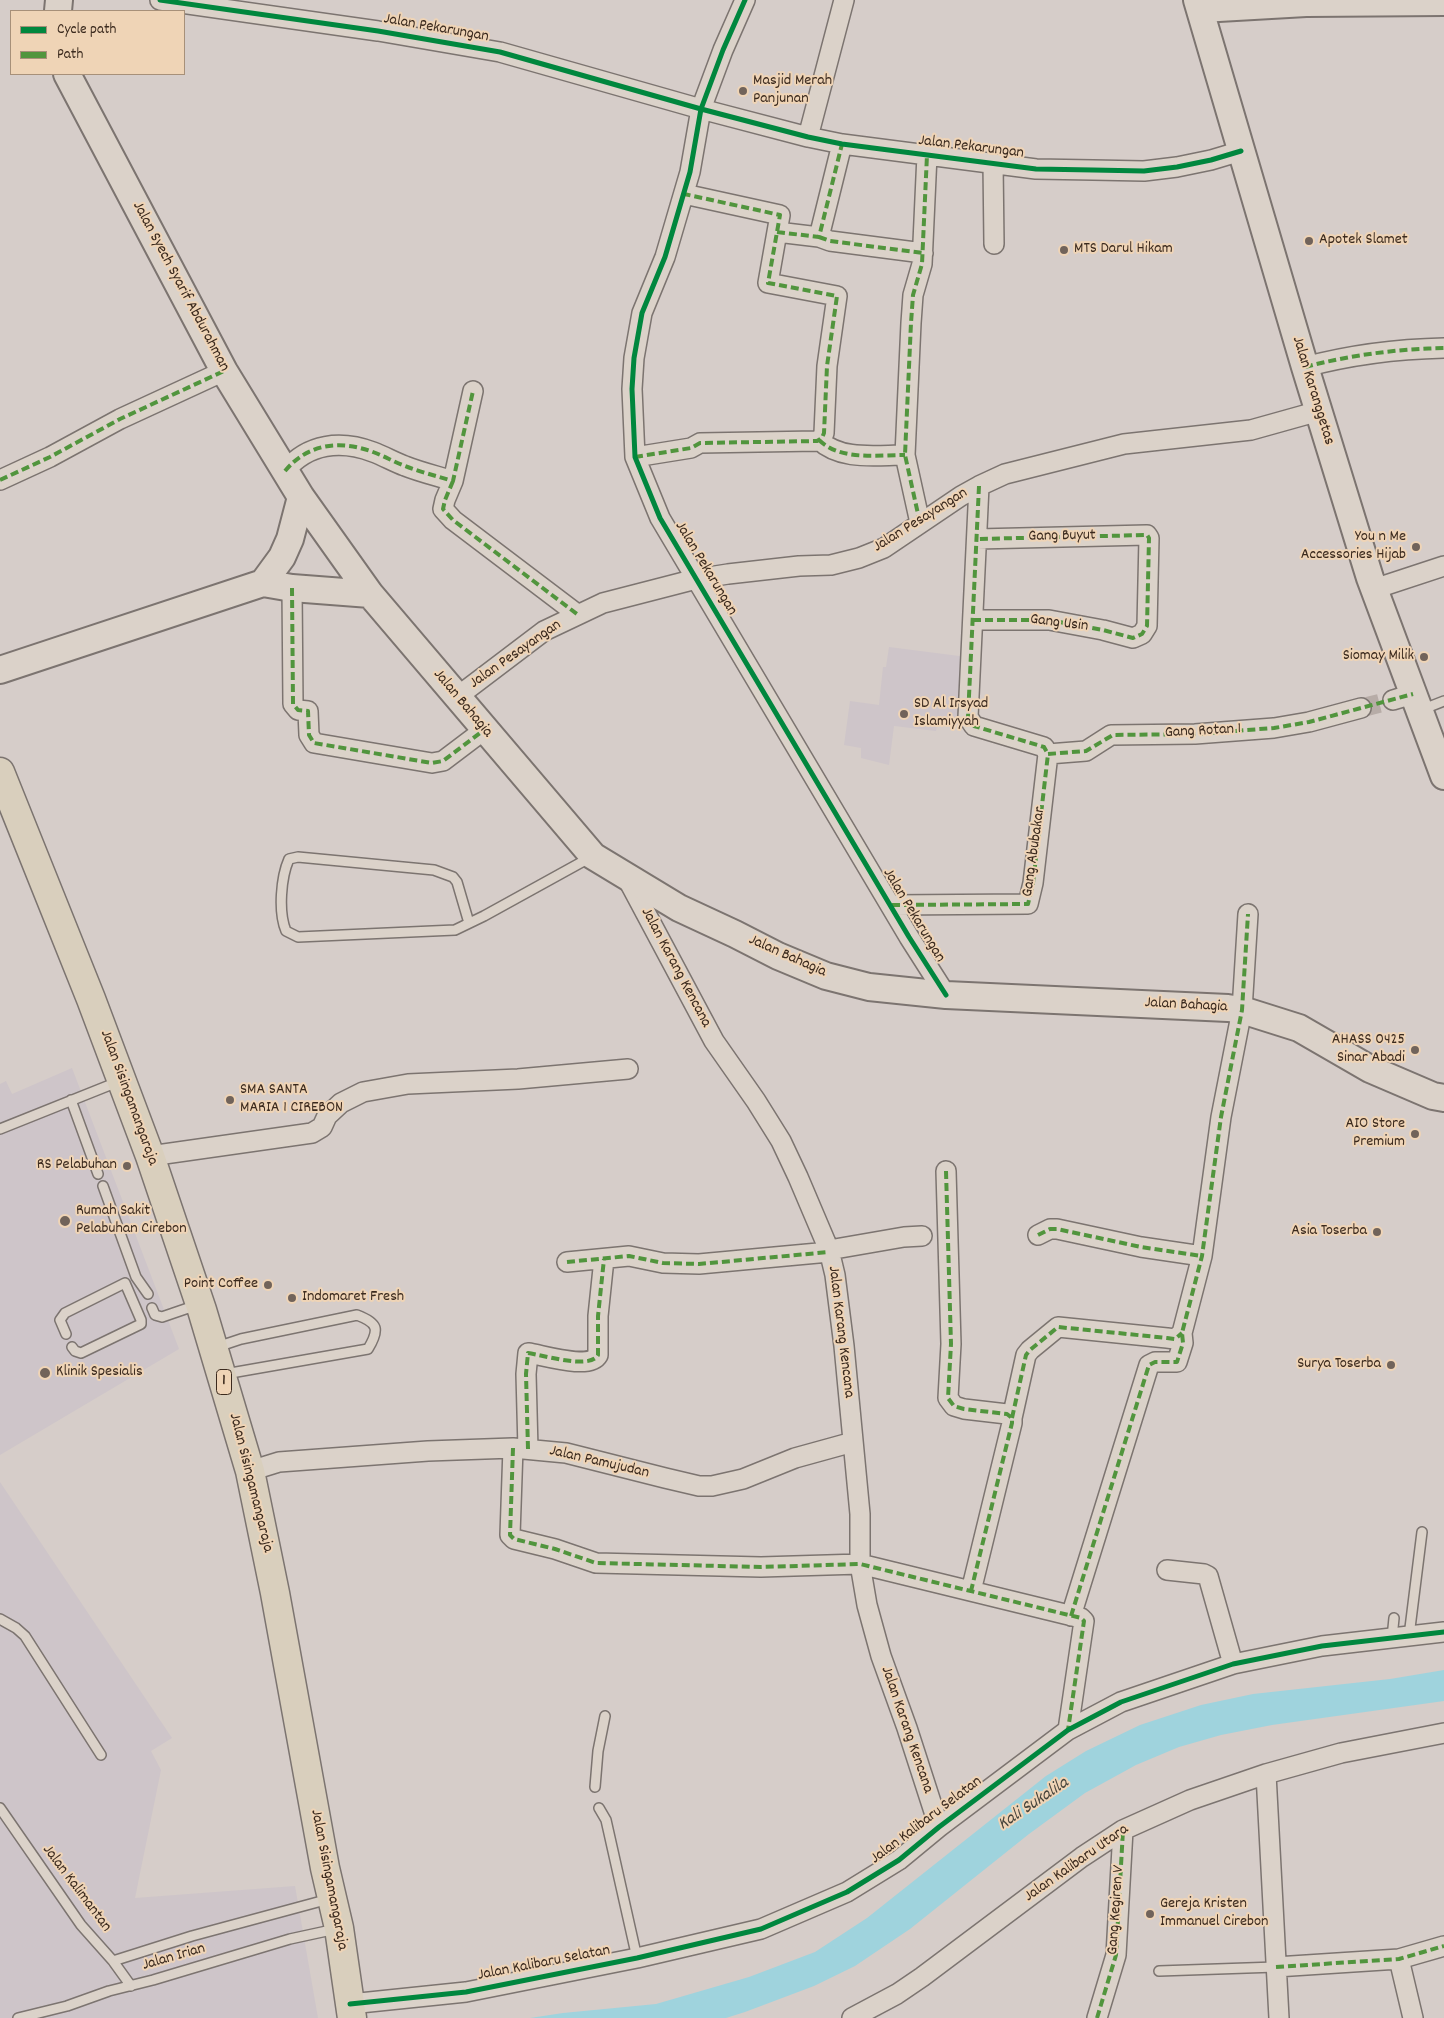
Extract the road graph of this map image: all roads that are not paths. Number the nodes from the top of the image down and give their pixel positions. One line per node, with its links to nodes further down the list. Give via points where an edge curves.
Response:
1 (160, 0): 7 (street, Jalan Pekarungan, via 500,52)
2 (745, 0): 7 (street)
3 (844, 0): 8 (street)
4 (1444, 2): 5 (main road)
5 (1199, 5): 10 (main road, Jalan Karanggetas)
6 (68, 75): 20 (main road, Jalan Syech Syarif Abdurahman)
7 (701, 110): 8 (street, Jalan Pekarungan); 13 (street, Jalan Pekarungan)
8 (808, 137): 9 (street, Jalan Pekarungan)
9 (842, 144): 11 (street, Jalan Pekarungan); 15 (street)
10 (1241, 151): 12 (street, Jalan Pekarungan, via 1211,160 1144,171 1036,169); 19 (main road, Jalan Karanggetas)
11 (927, 155): 12 (street, Jalan Pekarungan); 17 (street)
12 (993, 163): 16 (street)
13 (684, 194): 14 (street, via 780,215); 25 (street, Jalan Pekarungan, via 642,313 632,389)
14 (777, 232): 15 (street); 23 (street, via 768,283 837,296 827,359 824,432)
15 (819, 237): 17 (street)
16 (994, 244)
17 (923, 253): 24 (street, via 913,295)
18 (1444, 348): 19 (street, via 1333,359)
19 (1304, 366): 22 (main road, Jalan Karanggetas)
20 (224, 371): 26 (main road, Jalan Syech Syarif Abdurahman); 27 (street)
21 (473, 391): 28 (street)
22 (1319, 411): 29 (street, Jalan Pesayangan, via 1251,430 1124,444 1005,474); 37 (main road, Jalan Karanggetas)
23 (820, 440): 24 (street, via 827,448 845,455); 25 (street, via 700,443 691,448)
24 (904, 455): 31 (street)
25 (635, 457): 34 (street, Jalan Pekarungan, via 660,518)
26 (285, 471): 28 (street, via 312,449 334,444 371,451); 30 (main road, Jalan Syech Syarif Abdurahman)
27 (0, 480)
28 (453, 481): 39 (street, via 443,509 453,520)
29 (979, 486): 31 (street, Jalan Pesayangan); 32 (street)
30 (300, 497): 35 (main road, via 290,539 282,557); 38 (main road, Jalan Bahagia)
31 (920, 523): 34 (street, Jalan Pesayangan, via 884,548 831,565)
32 (977, 539): 40 (street); 41 (street, Gang Buyut, via 1147,535 1147,626)
33 (1444, 566): 37 (street)
34 (696, 579): 39 (street, Jalan Pesayangan, via 603,603); 53 (street, Jalan Pekarungan)
35 (263, 582): 36 (main road); 42 (main road)
36 (292, 588): 38 (main road); 47 (street, via 293,704 298,710 308,711 309,736 314,743 432,763 443,761)
37 (1374, 589): 44 (main road, Jalan Karanggetas)
38 (370, 594): 43 (main road, Jalan Bahagia)
39 (577, 614): 43 (street, Jalan Pesayangan, via 544,631)
40 (973, 620): 41 (street, Gang Usin, via 1048,620 1129,637); 48 (street, via 969,720 974,726 1044,747)
41 (1142, 634)
42 (0, 670)
43 (457, 697): 47 (main road, Jalan Bahagia)
44 (1409, 701): 45 (lane); 50 (main road, Jalan Karanggetas)
45 (1444, 701)
46 (1361, 708): 48 (street, Gang Rotan 1, via 1274,728 1195,734 1112,735 1086,751)
47 (484, 730): 51 (main road, Jalan Bahagia)
48 (1048, 754): 53 (street, Gang Abubakar, via 1028,904)
49 (0, 772): 59 (highway, Jalan Sisingamangaraja / 1)
50 (1444, 776)
51 (593, 856): 52 (main road, Jalan Bahagia); 55 (lane)
52 (627, 878): 56 (main road, Jalan Bahagia, via 679,908 826,976 868,987); 69 (street, Jalan Karang Kencana, via 714,1041 780,1141)
53 (892, 906): 56 (street, Jalan Pekarungan)
54 (1248, 914): 57 (street)
55 (470, 923): 55 (lane, via 455,930 298,937 286,932 282,921 283,872 289,859 298,857 434,870 454,877)
56 (946, 996): 57 (main road, Jalan Bahagia, via 1064,999)
57 (1242, 1010): 60 (main road, Jalan Bahagia, via 1299,1028 1370,1069 1432,1096); 70 (street, via 1221,1117)
58 (628, 1068): 63 (street, via 518,1079 408,1084 363,1092 341,1103 327,1116 322,1127 312,1133)
59 (122, 1080): 61 (lane); 63 (highway, Jalan Sisingamangaraja / 1)
60 (1444, 1098)
61 (71, 1100): 62 (lane); 65 (lane)
62 (0, 1129)
63 (150, 1156): 76 (highway, Jalan Sisingamangaraja / 1)
64 (946, 1171): 83 (street, via 951,1344 948,1398 954,1406 1007,1414)
65 (98, 1174)
66 (103, 1186): 73 (lane)
67 (1038, 1235): 70 (street, via 1057,1229)
68 (922, 1236): 69 (street)
69 (829, 1251): 71 (street, via 699,1264 663,1263 629,1256); 84 (street, Jalan Karang Kencana, via 844,1346)
70 (1202, 1256): 78 (street)
71 (604, 1259): 72 (street); 85 (street, via 596,1359 574,1362 528,1353)
72 (567, 1262)
73 (136, 1278): 74 (lane); 75 (lane)
74 (126, 1283): 79 (lane, via 65,1313 60,1320); 80 (lane, via 140,1324 81,1353)
75 (148, 1294)
76 (200, 1304): 77 (lane, via 162,1317 155,1315); 81 (highway, Jalan Sisingamangaraja / 1)
77 (152, 1308)
78 (1182, 1333): 83 (street, via 1175,1339 1058,1327 1026,1355); 91 (street, via 1183,1343 1177,1362 1149,1365)
79 (66, 1334)
80 (72, 1346)
81 (214, 1348): 82 (highway, Jalan Sisingamangaraja / 1); 82 (lane, via 241,1339 357,1315 375,1325 374,1340 368,1349)
82 (222, 1374): 86 (highway, Jalan Sisingamangaraja / 1)
83 (1012, 1418): 90 (street)
84 (853, 1442): 85 (street, Jalan Pamujudan, via 795,1458 743,1479 712,1486 699,1486 566,1453); 88 (street, Jalan Karang Kencana, via 860,1514)
85 (520, 1449): 86 (street, Jalan Pamujudan, via 428,1451 279,1462); 88 (street, via 510,1535 514,1538 596,1563 761,1567)
86 (250, 1471): 107 (highway, Jalan Sisingamangaraja / 1)
87 (1422, 1532): 95 (lane)
88 (860, 1564): 90 (street); 105 (street, Jalan Karang Kencana, via 881,1656)
89 (1167, 1570): 96 (street, via 1208,1576)
90 (971, 1591): 91 (street)
91 (1071, 1616): 98 (street, via 1084,1621)
92 (1394, 1618): 95 (lane)
93 (0, 1619): 100 (lane, via 24,1636)
94 (1444, 1632): 95 (street, Jalan Kalibaru Selatan)
95 (1400, 1637): 96 (street, Jalan Kalibaru Selatan, via 1322,1646)
96 (1233, 1664): 98 (street, Jalan Kalibaru Selatan, via 1120,1702)
97 (605, 1716): 102 (lane)
98 (1068, 1730): 105 (street, Jalan Kalibaru Selatan)
99 (1444, 1733): 101 (street, Jalan Kalibaru Utara, via 1341,1753)
100 (101, 1755)
101 (1266, 1774): 106 (street, Jalan Kalibaru Utara, via 1190,1800); 113 (street)
102 (595, 1786)
103 (0, 1808): 112 (lane, Jalan Kalimantan, via 81,1925)
104 (599, 1808): 110 (lane, via 605,1817)
105 (939, 1827): 110 (street, Jalan Kalibaru Selatan, via 899,1860 839,1896 761,1929)
106 (1122, 1830): 118 (street, Jalan Kalibaru Utara, via 922,1977); 119 (street, Gang Kegiren V, via 1116,1955)
107 (332, 1898): 108 (highway, Jalan Sisingamangaraja / 1); 112 (lane, Jalan Irian)
108 (339, 1928): 115 (lane, Jalan Irian, via 290,1939); 116 (highway, Jalan Sisingamangaraja / 1)
109 (1444, 1946): 111 (street)
110 (637, 1958): 116 (street, Jalan Kalibaru Selatan)
111 (1399, 1959): 113 (street); 121 (street)
112 (113, 1961): 115 (lane, Jalan Kalimantan)
113 (1276, 1967): 114 (lane); 120 (street)
114 (1159, 1971)
115 (131, 1986): 117 (lane, Jalan Irian)
116 (351, 2011)
117 (18, 2018)
118 (852, 2018)
119 (1098, 2018)
120 (1279, 2018)
121 (1413, 2018)

